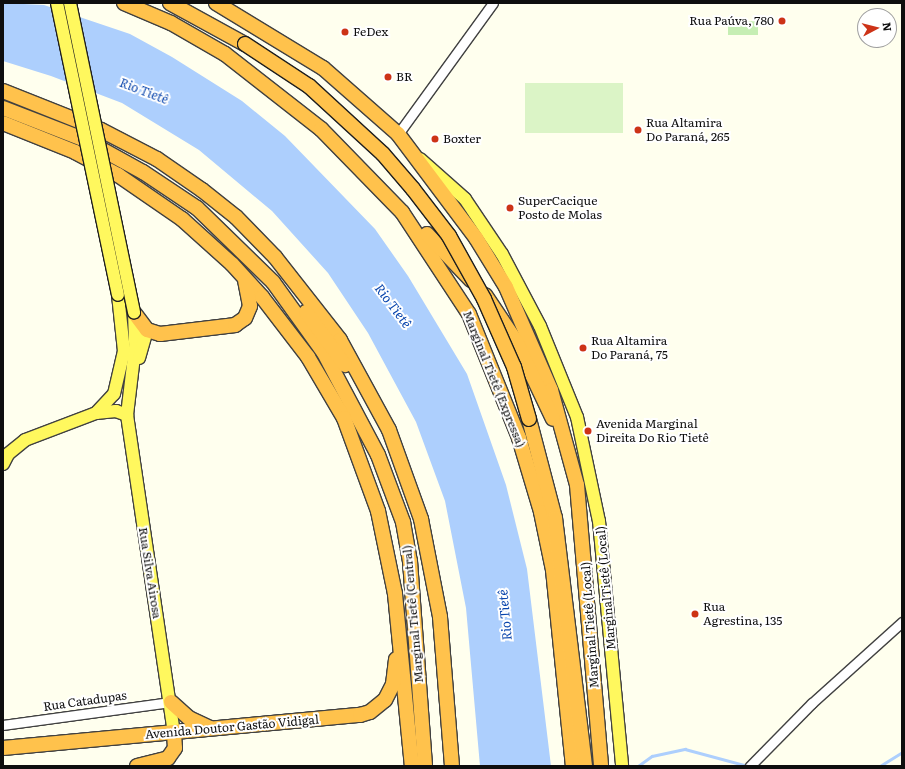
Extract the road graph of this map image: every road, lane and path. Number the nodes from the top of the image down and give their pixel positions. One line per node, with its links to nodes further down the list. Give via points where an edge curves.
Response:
1 (57, 3): 19 (main road, bridge, via 118,295 124,351 114,394)
2 (70, 3): 15 (main road, bridge)
3 (124, 3): 12 (highway, Marginal Tietê (Expressa), via 171,23 226,54 289,101)
4 (170, 3): 27 (highway, bridge, via 245,44 309,86 382,154 449,236 480,292 507,349 529,419 556,518)
5 (216, 3): 10 (highway, via 323,68)
6 (493, 3): 10 (street)
7 (3, 91): 18 (highway, via 69,116 133,146 202,190 253,233 325,318)
8 (3, 108): 14 (highway, via 50,124 114,155 168,189 216,225)
9 (3, 123): 13 (highway, via 52,141 118,175 182,219)
10 (398, 134): 11 (highway)
11 (414, 155): 23 (highway, via 476,238 506,287 551,390); 35 (main road, MarginalTietê (Local), via 465,200 502,254 540,326 577,418 599,521)
12 (361, 169): 23 (highway, via 381,182 498,311 516,341 555,424); 29 (highway, Marginal Tietê (Expressa), via 420,236 469,314 519,438 539,505 552,570)
13 (244, 276): 16 (highway, via 250,306 240,322 166,335); 21 (highway, via 292,334)
14 (273, 282): 18 (highway, via 291,292 350,372); 24 (highway, Marginal Tietê (Central), via 338,376 385,472 407,540)
15 (135, 313): 16 (highway); 17 (main road)
16 (147, 330): 17 (main road)
17 (132, 372): 20 (main road, Rua Silva Airosa)
18 (366, 387): 39 (highway, via 402,461 428,546 440,617)
19 (96, 413): 20 (main road, via 116,411); 22 (main road, via 25,440 8,454)
20 (127, 415): 28 (main road, Rua Silva Airosa)
21 (344, 418): 24 (highway, via 361,438 379,483 393,533 403,588); 26 (highway, via 378,511 392,570)
22 (3, 464)
23 (577, 485): 34 (highway, Marginal Tietê (Local))
24 (415, 614): 38 (highway, Marginal Tietê (Central))
25 (902, 622): 42 (street)
26 (400, 631): 31 (highway, Avenida Doutor Gastão Vidigal, via 395,647 396,669 393,684 385,700 370,712 354,717); 37 (highway)
27 (573, 660): 29 (highway); 41 (highway)
28 (170, 702): 30 (street, Rua Catadupas); 31 (highway, via 189,718); 32 (main road, Rua Silva Airosa)
29 (568, 710): 40 (highway, Marginal Tietê (Expressa))
30 (3, 724)
31 (210, 728): 32 (highway, Avenida Doutor Gastão Vidigal)
32 (174, 732): 33 (highway, Avenida Doutor Gastão Vidigal); 36 (highway, via 175,748 168,758)
33 (3, 748)
34 (600, 764)
35 (622, 764)
36 (137, 766)
37 (412, 766)
38 (425, 766)
39 (452, 766)
40 (573, 766)
41 (585, 766)
42 (750, 766)

